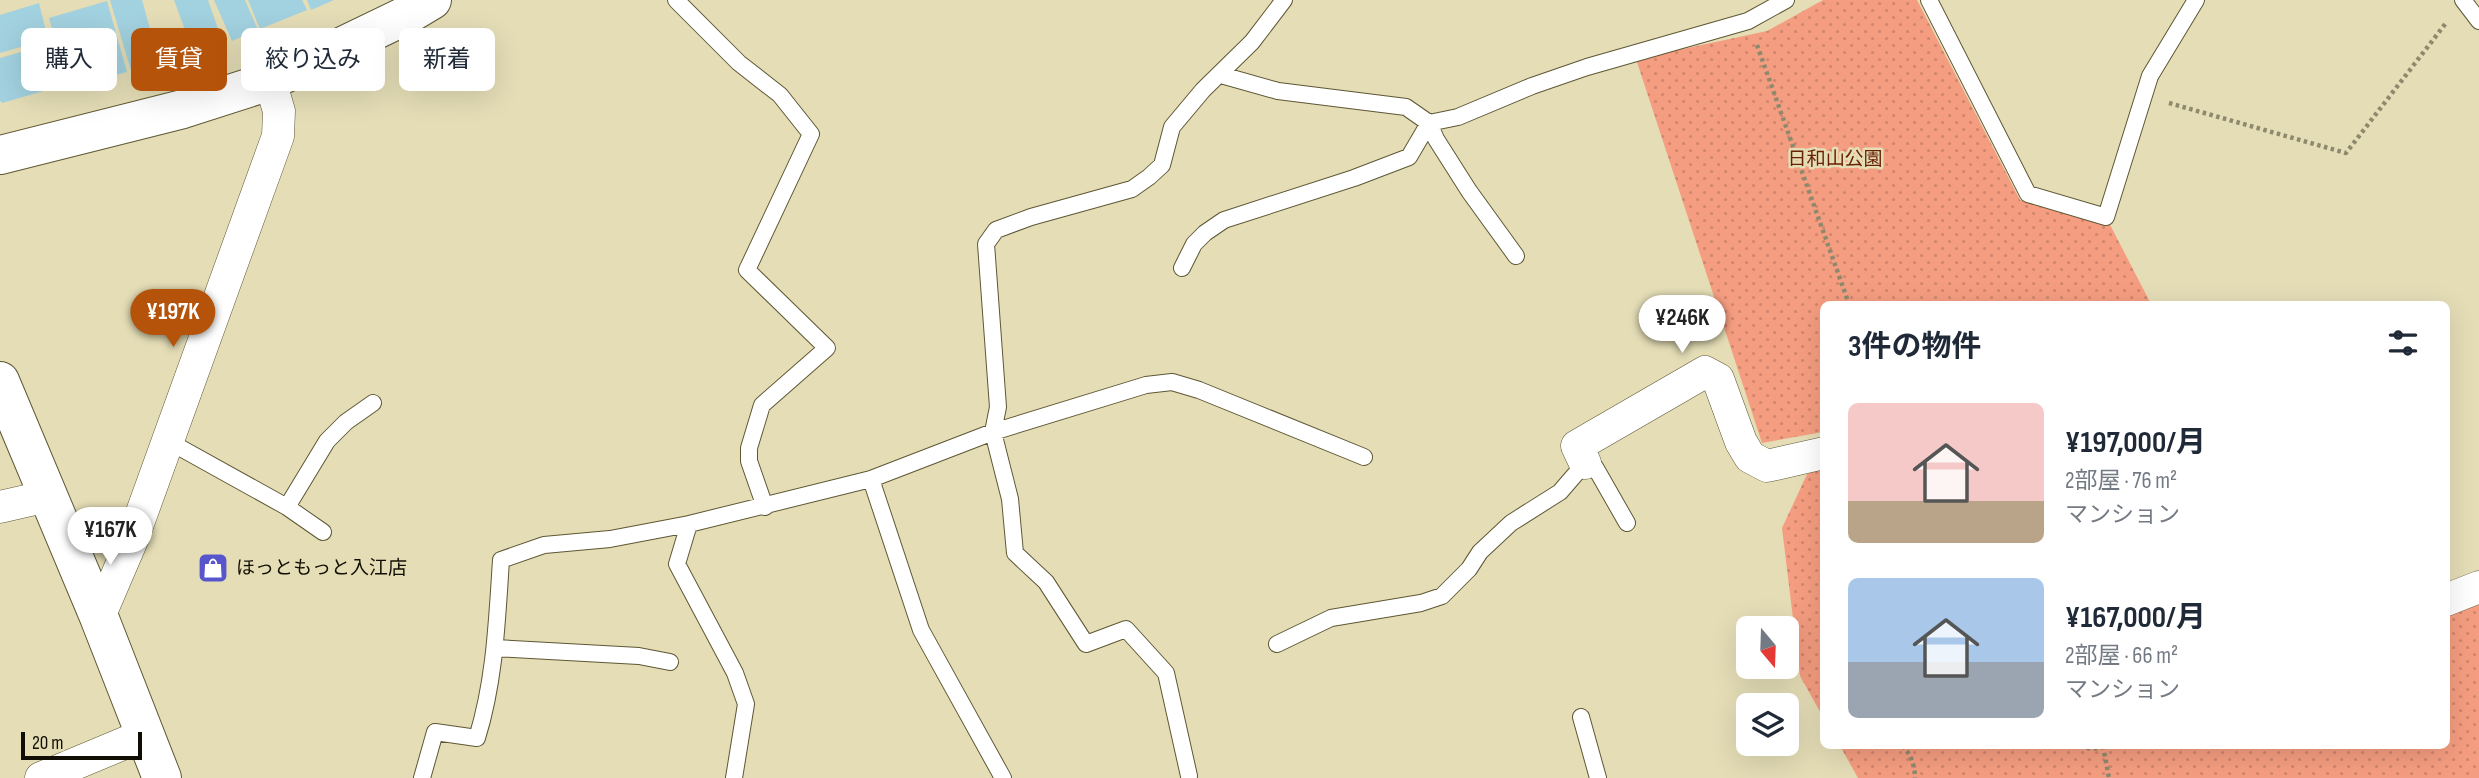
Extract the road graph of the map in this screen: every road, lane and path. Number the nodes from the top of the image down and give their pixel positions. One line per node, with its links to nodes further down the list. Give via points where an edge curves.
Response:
1 (432, 0): 10 (street)
2 (676, 0): 30 (lane, via 739,63 780,95 811,134 747,270 827,348 762,405 749,461)
3 (1284, 0): 11 (lane)
4 (1786, 0): 8 (lane)
5 (1929, 0): 14 (lane, via 2028,194 2106,217)
6 (2196, 0): 14 (lane, via 2150,76)
7 (2463, 0): 9 (lane); 14 (path, via 2346,153)
8 (1748, 21): 15 (lane, via 1587,67 1458,117); 19 (path)
9 (2479, 21)
10 (380, 28)
11 (1221, 75): 15 (lane, via 1278,91 1406,107); 22 (lane, via 1172,127 1162,165 1149,177 1132,188 996,230 986,244 998,407)
12 (241, 91): 16 (street, via 183,110)
13 (273, 91): 23 (street, via 279,111 278,136)
14 (2143, 96)
15 (1429, 123): 17 (lane, via 1469,191); 18 (lane, via 1409,157 1224,220 1194,244)
16 (0, 155)
17 (1516, 256)
18 (1182, 268)
19 (1848, 301)
20 (0, 381): 28 (street)
21 (373, 402): 29 (lane, via 327,441)
22 (993, 432): 25 (lane, via 1146,385 1172,382); 27 (lane); 45 (lane, via 1010,499 1015,553 1046,582 1086,645 1126,629 1166,673)
23 (168, 441): 29 (lane); 37 (street)
24 (1820, 454): 26 (street, via 1768,466 1750,457 1718,379 1704,372 1577,446)
25 (1364, 457)
26 (1585, 463): 32 (lane, via 1595,467); 38 (lane, via 1560,492 1511,523 1442,596 1331,618)
27 (871, 479): 30 (lane); 50 (lane, via 922,630)
28 (48, 496): 31 (street); 37 (street)
29 (287, 507): 34 (lane)
30 (765, 507): 33 (lane)
31 (0, 508)
32 (1627, 523)
33 (689, 524): 39 (lane, via 610,539 544,545 501,560); 49 (lane, via 677,564 735,673 746,704)
34 (323, 532)
35 (2479, 587): 36 (street)
36 (2450, 598)
37 (99, 617): 42 (street)
38 (1277, 643)
39 (495, 648): 40 (lane, via 639,656); 48 (lane, via 488,703 477,738 435,732)
40 (670, 662)
41 (1581, 717): 51 (lane)
42 (144, 735): 46 (street); 47 (street)
43 (1906, 749): 52 (path)
44 (2105, 749): 53 (path)
45 (1189, 776)
46 (41, 778)
47 (162, 778)
48 (422, 778)
49 (734, 778)
50 (1003, 778)
51 (1598, 778)
52 (1915, 778)
53 (2109, 778)

